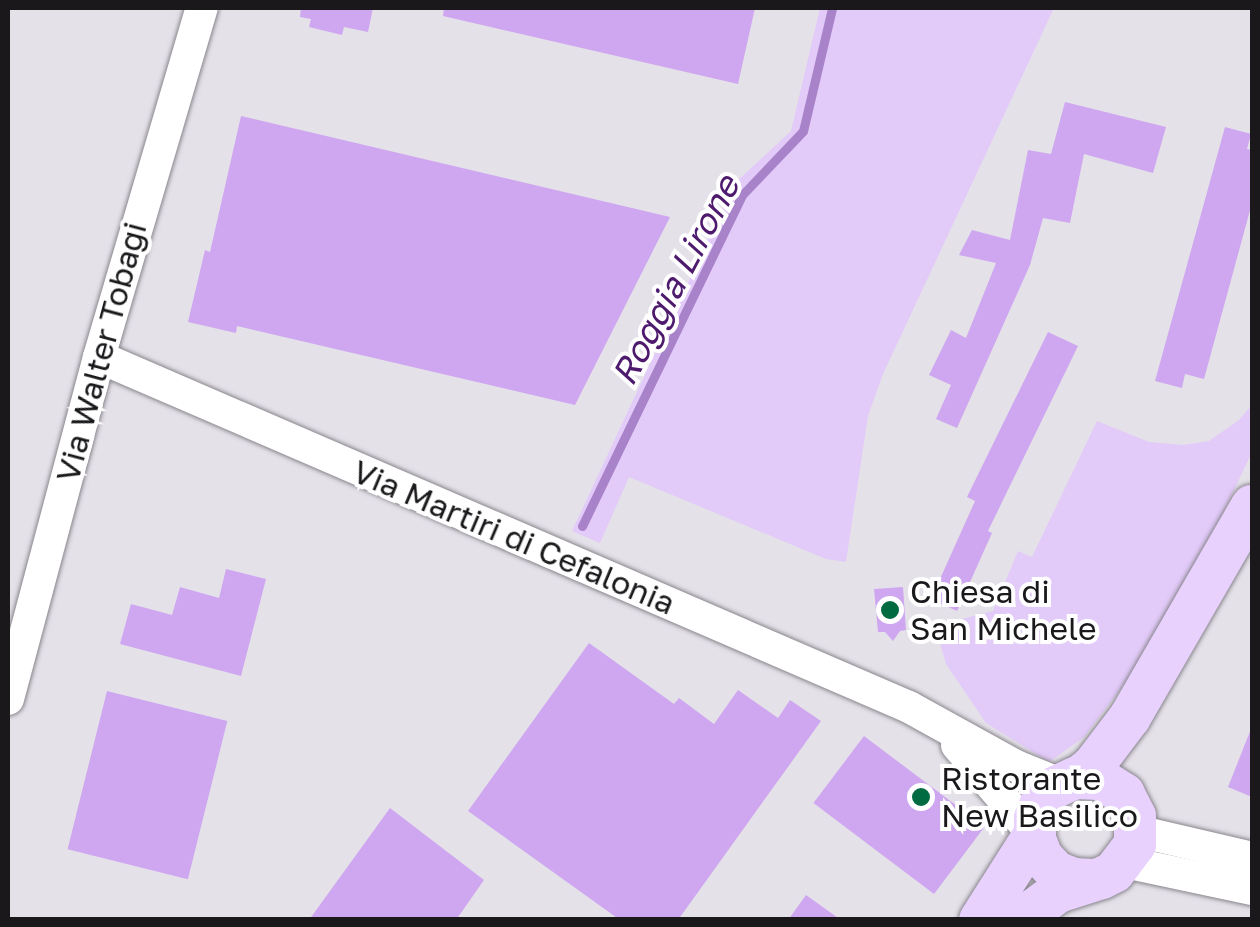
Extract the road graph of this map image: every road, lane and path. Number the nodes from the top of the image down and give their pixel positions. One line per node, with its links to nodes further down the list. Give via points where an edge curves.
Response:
1 (202, 8): 2 (street, Via Walter Tobagi)
2 (98, 357): 5 (street, Via Walter Tobagi); 6 (street, Via Martiri di Cefalonia)
3 (1252, 506): 7 (main road, via 1130,717 1093,766)
4 (1252, 560): 9 (main road, via 1141,739)
5 (8, 700)
6 (929, 717): 7 (street, Via Martiri di Cefalonia, via 998,756); 8 (street, Via Martiri di Cefalonia)
7 (1069, 781): 8 (main road, via 1039,806); 9 (main road, via 1110,783)
8 (1034, 835): 9 (main road, via 1053,870 1074,879); 12 (main road)
9 (1120, 843): 10 (street); 11 (street); 12 (main road, via 1058,892)
10 (1252, 858)
11 (1252, 888)
12 (990, 918)

